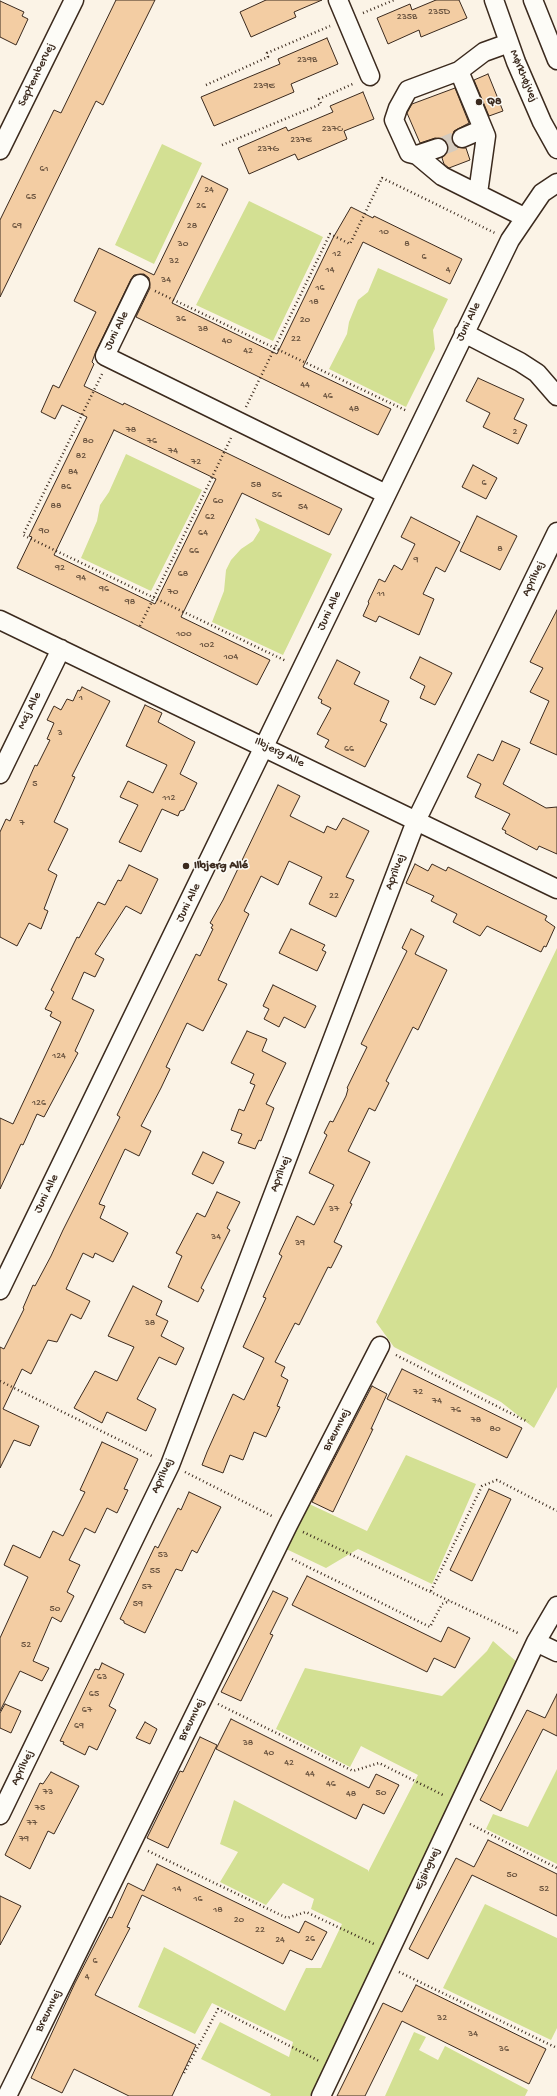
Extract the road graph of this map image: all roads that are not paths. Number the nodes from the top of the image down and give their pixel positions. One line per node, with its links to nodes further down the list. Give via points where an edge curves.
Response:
1 (74, 0): 13 (street, Septembervej)
2 (338, 0): 8 (street)
3 (494, 0): 5 (street, Mørkhøjvej)
4 (534, 0): 6 (street)
5 (509, 43): 7 (street, via 484,52); 12 (street, Mørkhøjvej, via 542,122)
6 (557, 60)
7 (459, 71): 9 (street); 14 (street, via 408,90 398,108 394,120 409,153)
8 (370, 76)
9 (483, 129): 10 (street); 16 (street, via 486,136)
10 (462, 138)
11 (438, 148): 14 (street)
12 (557, 149)
13 (0, 150)
14 (417, 155): 16 (street, via 442,176)
15 (557, 183): 17 (street, Juni Alle, via 542,193)
16 (478, 193): 17 (street)
17 (524, 217): 19 (street, Juni Alle)
18 (140, 284): 21 (street, Juni Alle, via 105,356)
19 (464, 333): 20 (street, via 520,362 536,373); 21 (street, Juni Alle)
20 (557, 396)
21 (386, 494): 25 (street, Juni Alle)
22 (557, 532): 27 (street, Aprilvej)
23 (0, 620): 24 (street, Ilbjerg Alle)
24 (61, 649): 25 (street, Ilbjerg Alle); 26 (street, Maj Alle)
25 (265, 747): 27 (street, Ilbjerg Alle); 29 (street, Juni Alle)
26 (0, 774)
27 (416, 821): 28 (street, Ilbjerg Alle); 34 (street, Aprilvej, via 170,1464)
28 (557, 889)
29 (0, 1290)
30 (380, 1346): 35 (street, Breumvej, via 275,1551)
31 (557, 1606): 32 (street, Ejsingvej)
32 (536, 1642): 33 (street); 36 (street, Ejsingvej)
33 (557, 1652)
34 (0, 1815)
35 (7, 2096)
36 (321, 2096)

